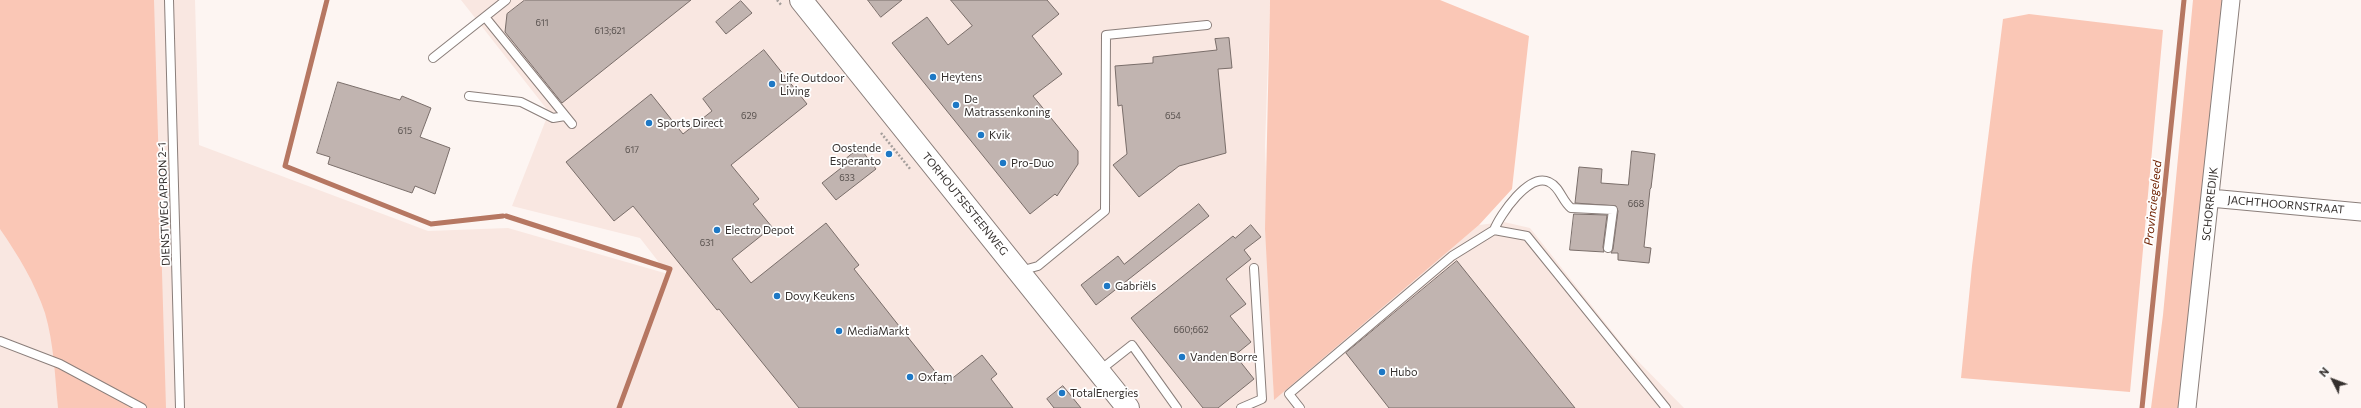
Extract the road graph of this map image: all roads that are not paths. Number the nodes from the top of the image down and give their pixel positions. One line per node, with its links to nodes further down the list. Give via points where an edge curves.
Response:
1 (169, 0): 20 (lane, DIENSTWEG APRON 2-1)
2 (506, 0): 5 (lane)
3 (801, 0): 16 (main road, TORHOUTSESTEENWEG)
4 (2231, 0): 11 (street, SCHORREDIJK)
5 (485, 17): 7 (lane); 9 (lane)
6 (1207, 25): 16 (lane, via 1106,35 1105,211 1038,266)
7 (433, 58)
8 (469, 96): 9 (lane, via 520,102 553,118)
9 (565, 116): 10 (lane)
10 (572, 124)
11 (2210, 198): 12 (street, JACHTHOORNSTRAAT); 26 (street, SCHORREDIJK)
12 (2361, 212)
13 (1494, 230): 14 (lane, via 1499,217 1520,193 1540,181 1548,181 1555,186 1571,208 1613,210); 24 (lane, via 1452,256 1289,394); 25 (lane, via 1527,236)
14 (1608, 248)
15 (1254, 268): 23 (lane, via 1262,399)
16 (1019, 271): 18 (main road, TORHOUTSESTEENWEG)
17 (0, 341): 19 (lane, via 60,364)
18 (1099, 372): 21 (main road, TORHOUTSESTEENWEG); 22 (lane, via 1132,345)
19 (142, 408)
20 (180, 408)
21 (1128, 408)
22 (1177, 408)
23 (1241, 408)
24 (1300, 408)
25 (1666, 408)
26 (2187, 408)

